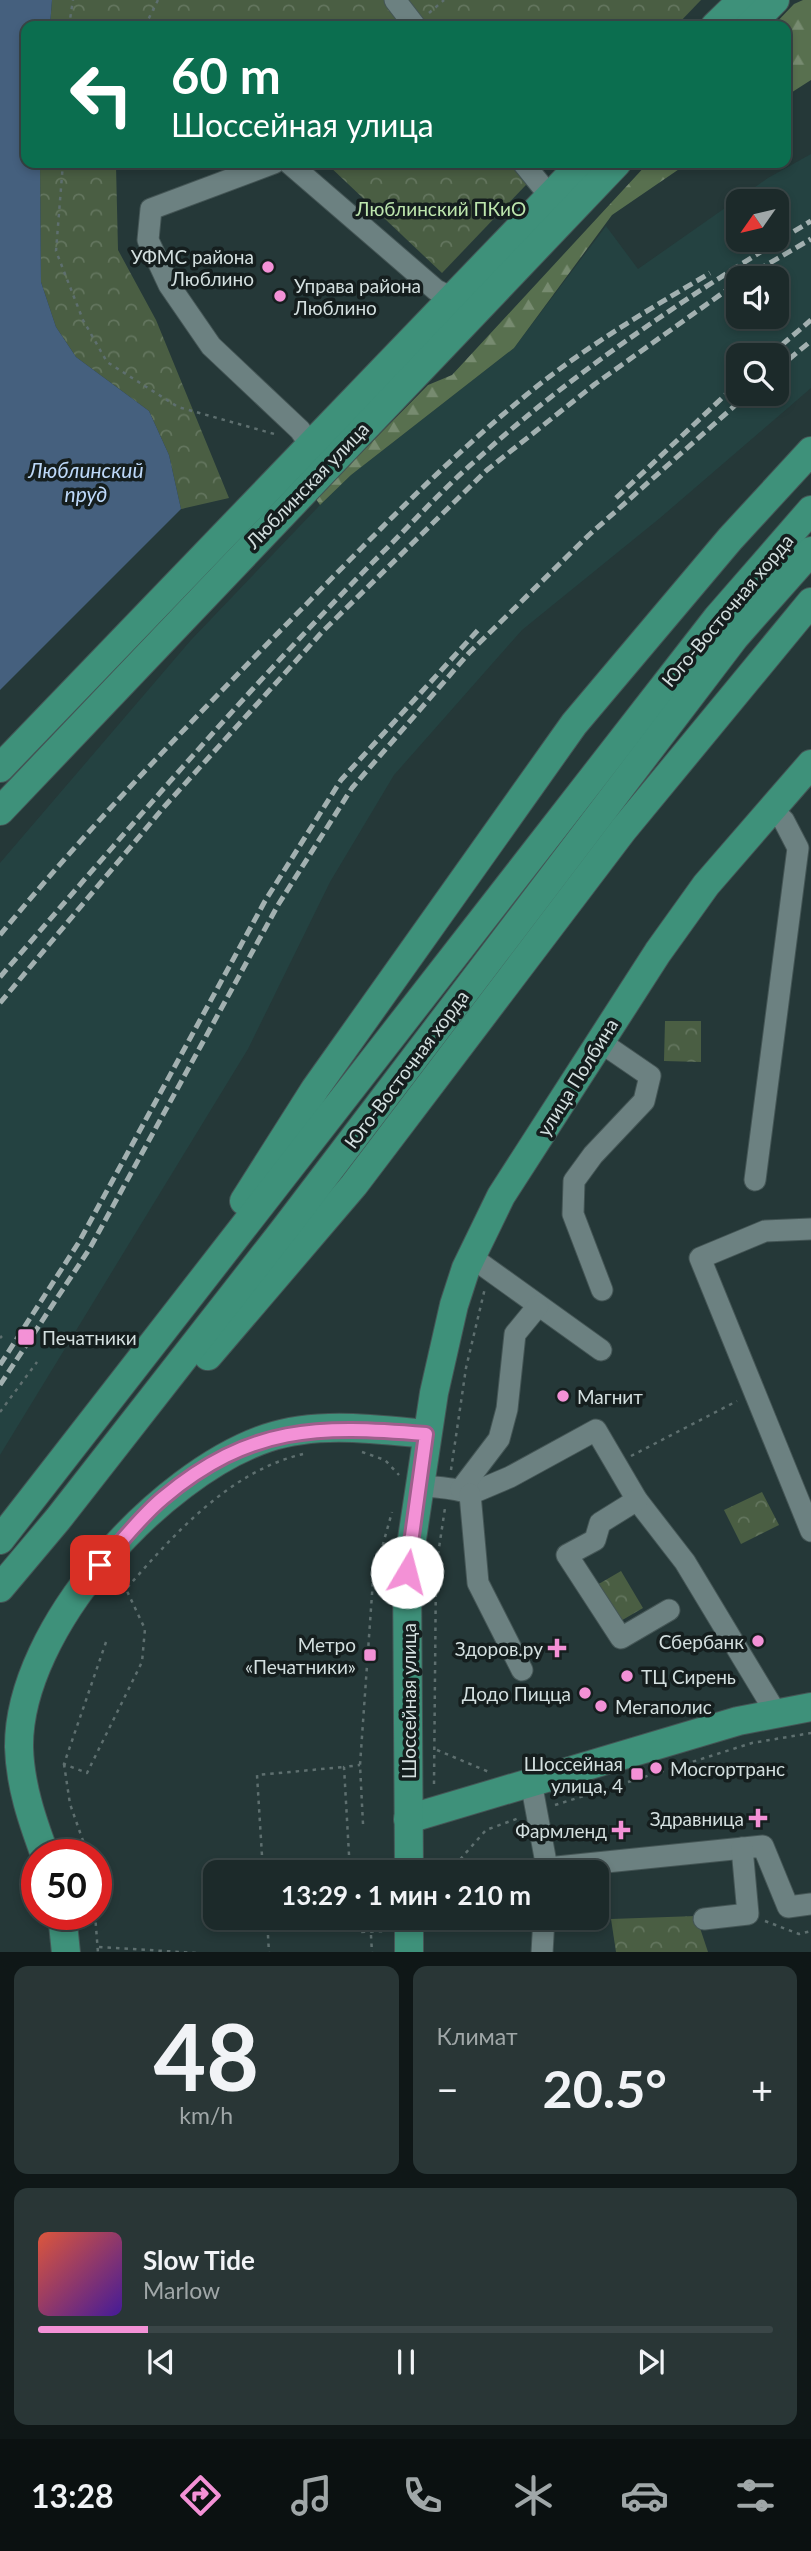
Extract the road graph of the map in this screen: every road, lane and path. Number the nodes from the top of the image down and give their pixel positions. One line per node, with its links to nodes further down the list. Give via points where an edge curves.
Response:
1 (73, 0): 6 (path)
2 (159, 0): 7 (path)
3 (395, 0): 8 (lane)
4 (742, 0): 9 (main road)
5 (775, 0): 10 (main road)
6 (70, 21)
7 (148, 21)
8 (411, 21)
9 (720, 21)
10 (754, 21)
11 (63, 168): 19 (path, via 56,251 83,320 107,362 178,407)
12 (261, 168): 20 (lane, via 151,209 148,240 169,285 211,346 300,430)
13 (295, 168): 18 (lane, via 436,290)
14 (527, 168): 17 (lane)
15 (577, 168): 17 (main road, Люблинская улица)
16 (612, 168): 28 (main road, Люблинская улица)
17 (550, 195): 18 (main road, Люблинская улица)
18 (452, 298): 20 (main road, Люблинская улица)
19 (279, 435)
20 (311, 446): 26 (main road, Люблинская улица)
21 (811, 451): 35 (main road, via 574,724 316,1089)
22 (811, 510): 35 (main road, Юго-Восточная хорда, via 717,618)
23 (811, 551): 48 (main road, Юго-Восточная хорда, via 735,637)
24 (811, 601): 48 (main road, via 623,830 354,1185 181,1387)
25 (811, 764): 27 (main road, улица Полбина)
26 (0, 768)
27 (771, 808): 29 (main road, улица Полбина, via 706,885); 30 (lane, via 784,821 797,848)
28 (0, 811)
29 (599, 1041): 32 (main road, улица Полбина, via 501,1196); 33 (lane, via 650,1076 644,1101 574,1181 573,1214)
30 (755, 1180)
31 (811, 1229): 38 (lane, via 765,1231 700,1258)
32 (481, 1264): 34 (lane); 40 (main road, улица Полбина, via 454,1305); 45 (path, via 482,1295 466,1368)
33 (602, 1290)
34 (538, 1306): 36 (lane); 45 (lane, via 515,1334 499,1439)
35 (162, 1331): 50 (main road, Юго-Восточная хорда)
36 (601, 1350)
37 (37, 1362): 39 (path)
38 (754, 1392): 41 (path); 49 (lane)
39 (0, 1412)
40 (426, 1434): 44 (main road, Шоссейная улица); 68 (main road, via 313,1429 269,1437 216,1460 162,1499 100,1565 64,1613 36,1666 19,1746 27,1805)
41 (652, 1446)
42 (309, 1452): 58 (path, via 283,1459 229,1488 170,1539 126,1589 145,1629 142,1662 87,1773)
43 (358, 1452): 44 (path, via 385,1460)
44 (410, 1482): 45 (lane); 64 (main road, Шоссейная улица)
45 (459, 1491): 46 (lane, via 510,1477 596,1430); 54 (lane, via 478,1583); 62 (path, via 436,1568)
46 (637, 1500): 52 (lane, via 600,1523 595,1540 567,1555 621,1638); 56 (lane, via 685,1562)
47 (394, 1504): 59 (path, via 373,1580)
48 (58, 1519): 51 (main road, Юго-Восточная хорда)
49 (811, 1531)
50 (0, 1540)
51 (0, 1588)
52 (669, 1610)
53 (106, 1642): 58 (path)
54 (522, 1670)
55 (811, 1707): 56 (main road)
56 (776, 1713): 61 (main road)
57 (811, 1733): 63 (path, via 752,1743)
58 (64, 1764): 69 (path, via 70,1804)
59 (360, 1765): 60 (path); 65 (path)
60 (344, 1767): 66 (path); 71 (path, via 257,1775)
61 (531, 1782): 63 (lane); 64 (main road)
62 (434, 1784)
63 (537, 1811): 74 (path, via 486,1830); 75 (lane)
64 (408, 1819): 73 (main road, Шоссейная улица)
65 (363, 1824)
66 (347, 1826): 67 (path); 72 (path)
67 (339, 1827)
68 (39, 1839)
69 (82, 1839)
70 (742, 1848): 76 (lane); 77 (lane, via 763,1846 788,1907); 78 (lane)
71 (263, 1860)
72 (350, 1860)
73 (409, 1860)
74 (460, 1860)
75 (545, 1860)
76 (609, 1863)
77 (811, 1904)
78 (748, 1914): 79 (lane); 87 (path, via 799,1934)
79 (704, 1919)
80 (64, 1930): 90 (main road)
81 (97, 1930): 88 (path)
82 (268, 1930): 93 (path)
83 (360, 1930): 86 (path)
84 (409, 1930): 95 (main road)
85 (543, 1930): 96 (lane)
86 (371, 1931): 94 (path)
87 (811, 1931)
88 (99, 1947): 89 (path); 91 (path)
89 (124, 1951): 92 (path)
90 (66, 1952)
91 (98, 1952)
92 (197, 1952)
93 (269, 1952)
94 (372, 1952)
95 (409, 1952)
96 (542, 1952)

